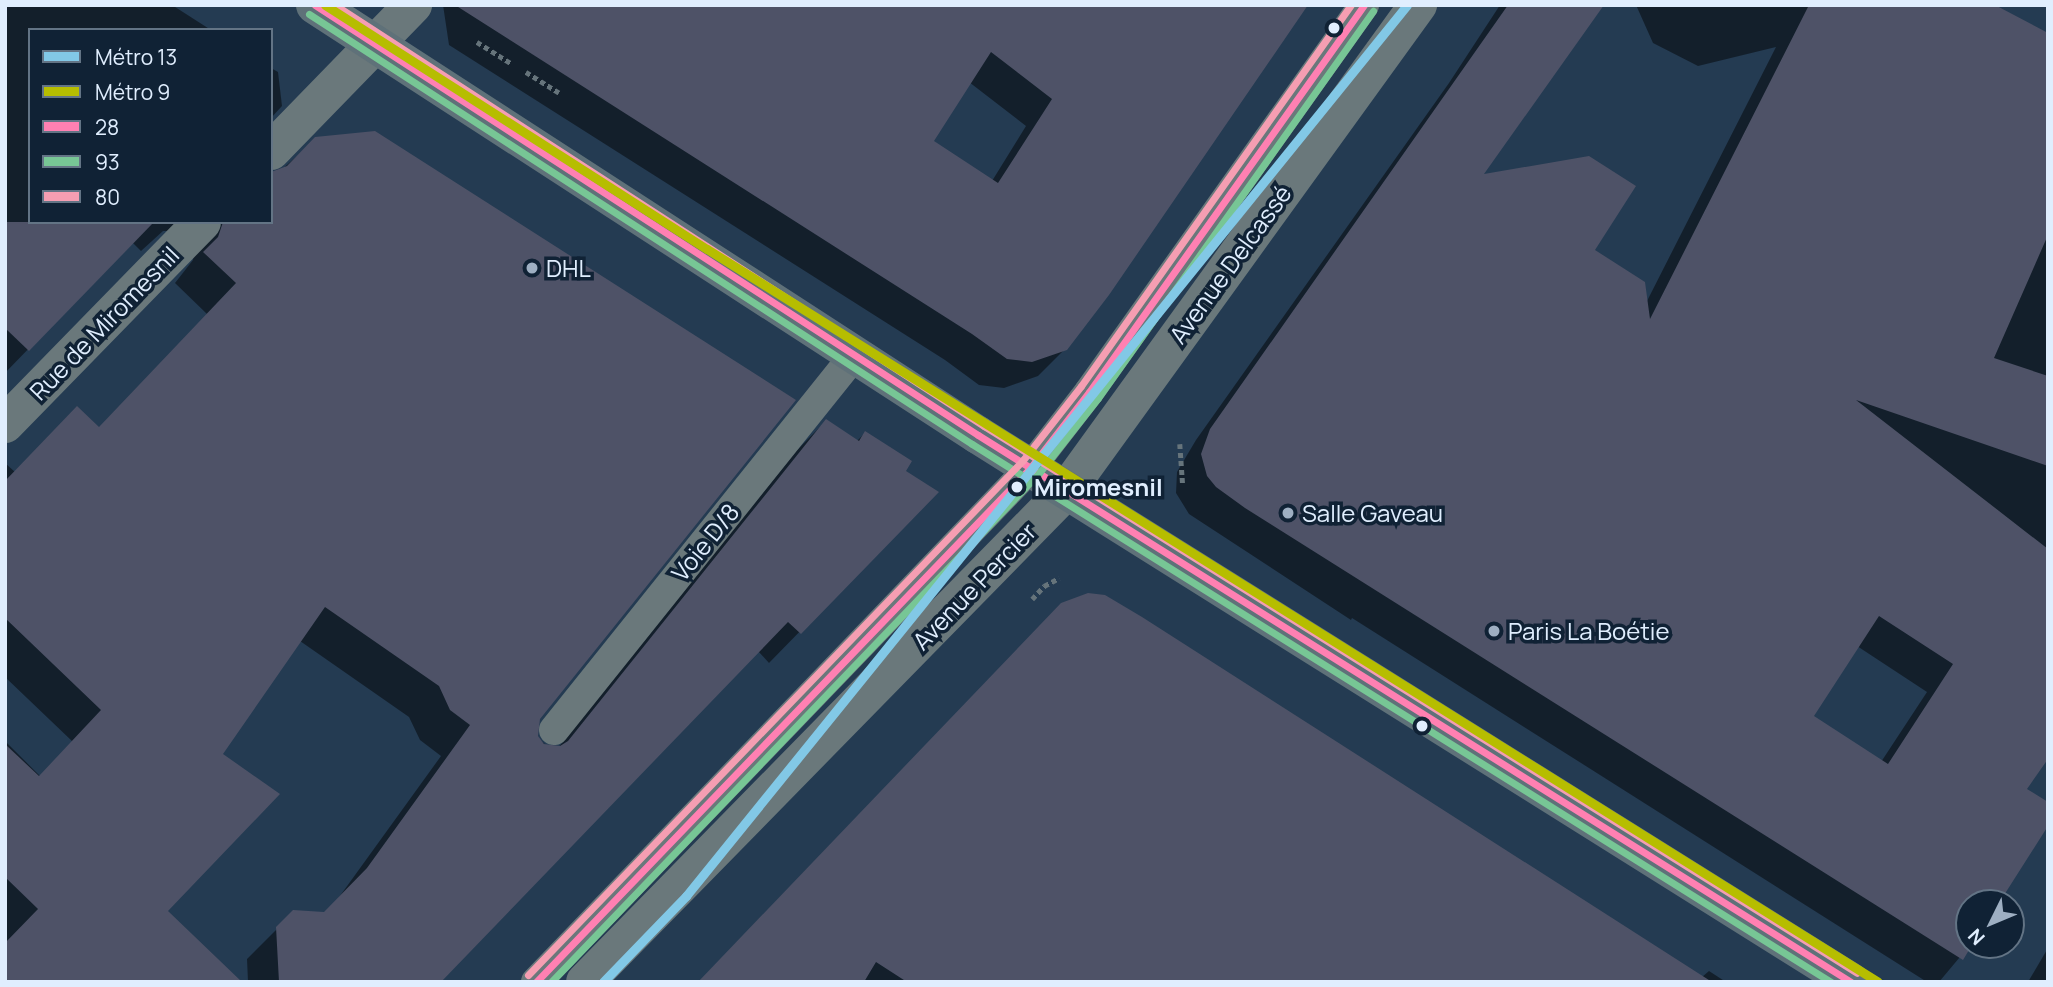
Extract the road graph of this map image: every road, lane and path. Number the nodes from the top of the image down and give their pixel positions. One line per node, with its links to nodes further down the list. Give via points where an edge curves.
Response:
1 (315, 5): 6 (street)
2 (413, 5): 6 (street)
3 (1364, 5): 15 (lane, Avenue Delcassé)
4 (1418, 5): 17 (street, Avenue Delcassé)
5 (477, 42): 7 (path)
6 (375, 44): 10 (street); 12 (street)
7 (511, 63)
8 (526, 72): 9 (path)
9 (559, 93)
10 (273, 149)
11 (200, 224): 13 (street, Rue de Miromesnil)
12 (855, 354): 15 (street); 20 (lane, Voie D/8)
13 (5, 424)
14 (1180, 444): 16 (path)
15 (1031, 467): 17 (street); 21 (lane, Avenue Percier)
16 (1183, 483)
17 (1067, 489): 22 (street, Avenue Percier); 23 (street)
18 (1059, 578): 19 (path)
19 (1032, 599)
20 (554, 730)
21 (536, 982)
22 (585, 982)
23 (1851, 982)

